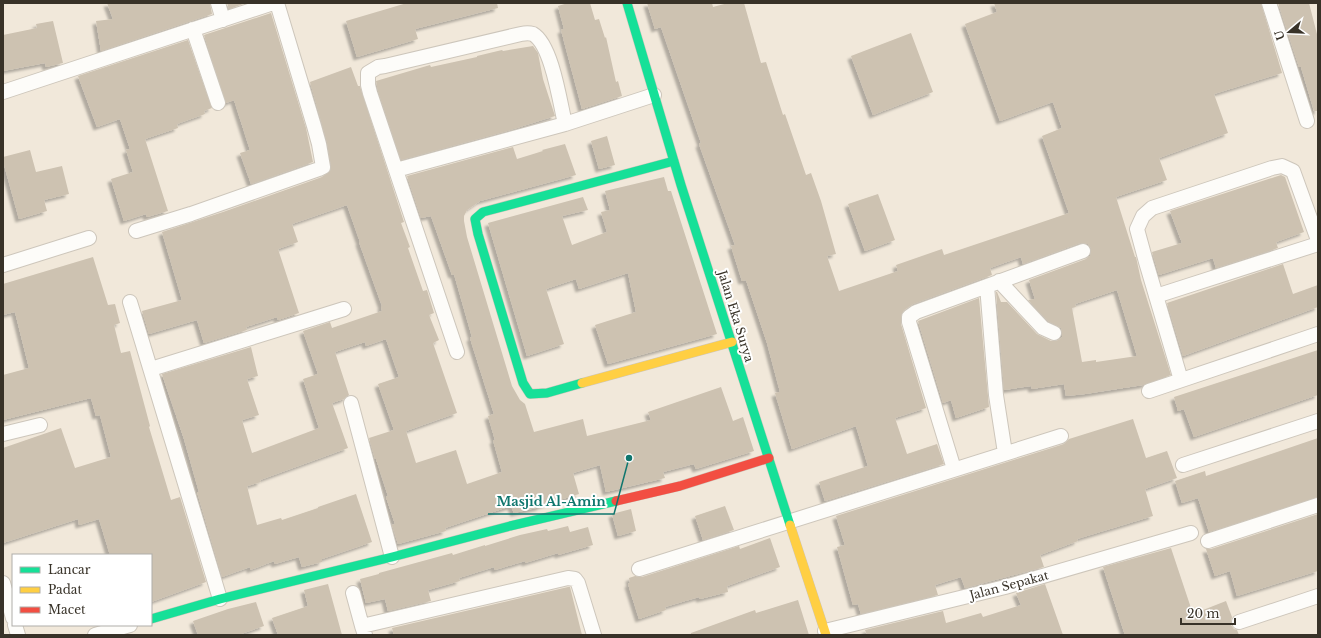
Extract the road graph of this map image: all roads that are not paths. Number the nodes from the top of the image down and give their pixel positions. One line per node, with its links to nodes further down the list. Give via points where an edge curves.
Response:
1 (218, 3): 6 (street)
2 (273, 3): 6 (street)
3 (277, 3): 15 (street, via 314,126 323,167 227,202)
4 (627, 3): 9 (street, Jalan Eka Surya)
5 (1269, 3): 11 (street)
6 (223, 20): 7 (street)
7 (193, 29): 8 (street); 10 (street)
8 (3, 92)
9 (654, 95): 12 (street); 13 (street, Jalan Eka Surya)
10 (218, 103)
11 (1307, 122)
12 (565, 124): 14 (street); 14 (street, via 550,58 540,40 532,34 521,34 378,67 368,73 368,85)
13 (674, 161): 27 (street, Jalan Eka Surya); 27 (street, via 483,212 475,219 523,383 530,394 547,393)
14 (396, 170): 28 (street)
15 (136, 231)
16 (89, 238): 20 (street)
17 (1318, 240): 22 (street, via 1293,171 1282,166 1152,208 1143,216 1137,229)
18 (1318, 244): 22 (street)
19 (1083, 252): 21 (street)
20 (3, 265)
21 (993, 284): 25 (street, via 1043,328); 37 (street, via 996,395); 40 (street, via 916,312 909,317)
22 (1156, 296): 30 (street)
23 (130, 302): 29 (street)
24 (344, 309): 29 (street)
25 (1054, 333)
26 (1318, 334): 30 (street)
27 (732, 342): 38 (street, Jalan Eka Surya)
28 (457, 352)
29 (151, 369): 50 (street)
30 (1182, 380): 31 (street)
31 (1149, 391)
32 (351, 403): 45 (street)
33 (1318, 422): 39 (street)
34 (40, 425): 35 (street)
35 (3, 434)
36 (1061, 436): 37 (street)
37 (1005, 453): 40 (street)
38 (769, 458): 42 (street, Jalan Eka Surya); 45 (street, via 680,486)
39 (1182, 466)
40 (954, 469): 42 (street)
41 (1318, 505): 44 (street)
42 (789, 521): 46 (street); 56 (street, Jalan Eka Surya)
43 (1191, 533): 56 (street, Jalan Sepakat, via 1005,587)
44 (1208, 541)
45 (392, 557): 50 (street)
46 (639, 569)
47 (3, 583): 51 (street)
48 (353, 592): 55 (street)
49 (1318, 596): 53 (street)
50 (220, 599): 52 (street)
51 (12, 614)
52 (152, 619)
53 (1239, 622)
54 (126, 626): 57 (street)
55 (363, 631): 58 (street, via 552,581 572,578 578,583)
56 (826, 633)
57 (95, 635)
58 (594, 635)

